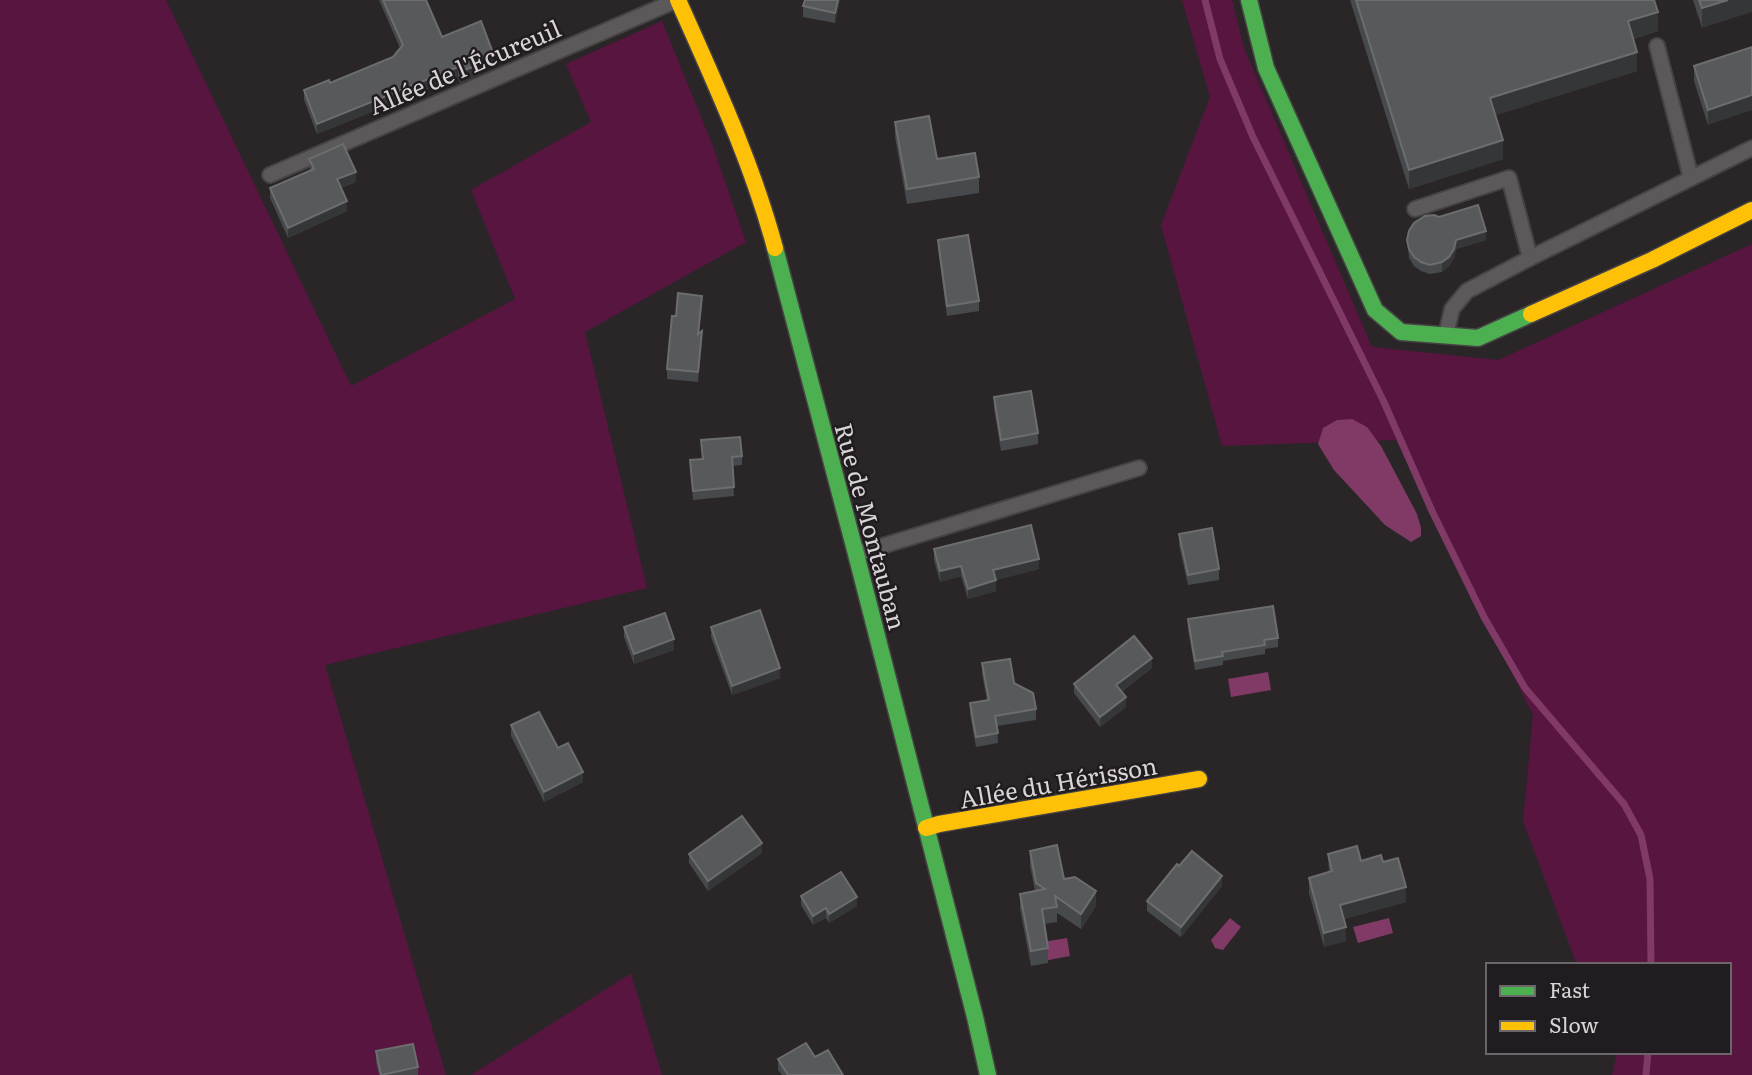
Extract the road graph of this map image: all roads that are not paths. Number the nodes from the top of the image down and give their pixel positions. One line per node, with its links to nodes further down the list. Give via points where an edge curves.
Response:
1 (677, 0): 5 (lane, Allée de l'Écureuil); 12 (street, Rue de Montauban, via 723,98 766,218)
2 (1249, 0): 10 (street, via 1266,68 1375,310 1401,332)
3 (1657, 46): 6 (lane)
4 (1752, 148): 6 (lane)
5 (270, 175)
6 (1691, 178): 9 (lane)
7 (1415, 209): 9 (lane, via 1509,178)
8 (1752, 210): 10 (street, via 1478,338)
9 (1530, 258): 10 (lane, via 1466,291 1452,309)
10 (1446, 336)
11 (1139, 468): 12 (lane)
12 (856, 554): 14 (street, Rue de Montauban)
13 (1199, 779): 14 (street, Allée du Hérisson)
14 (926, 828): 15 (street, Rue de Montauban)
15 (988, 1075)

